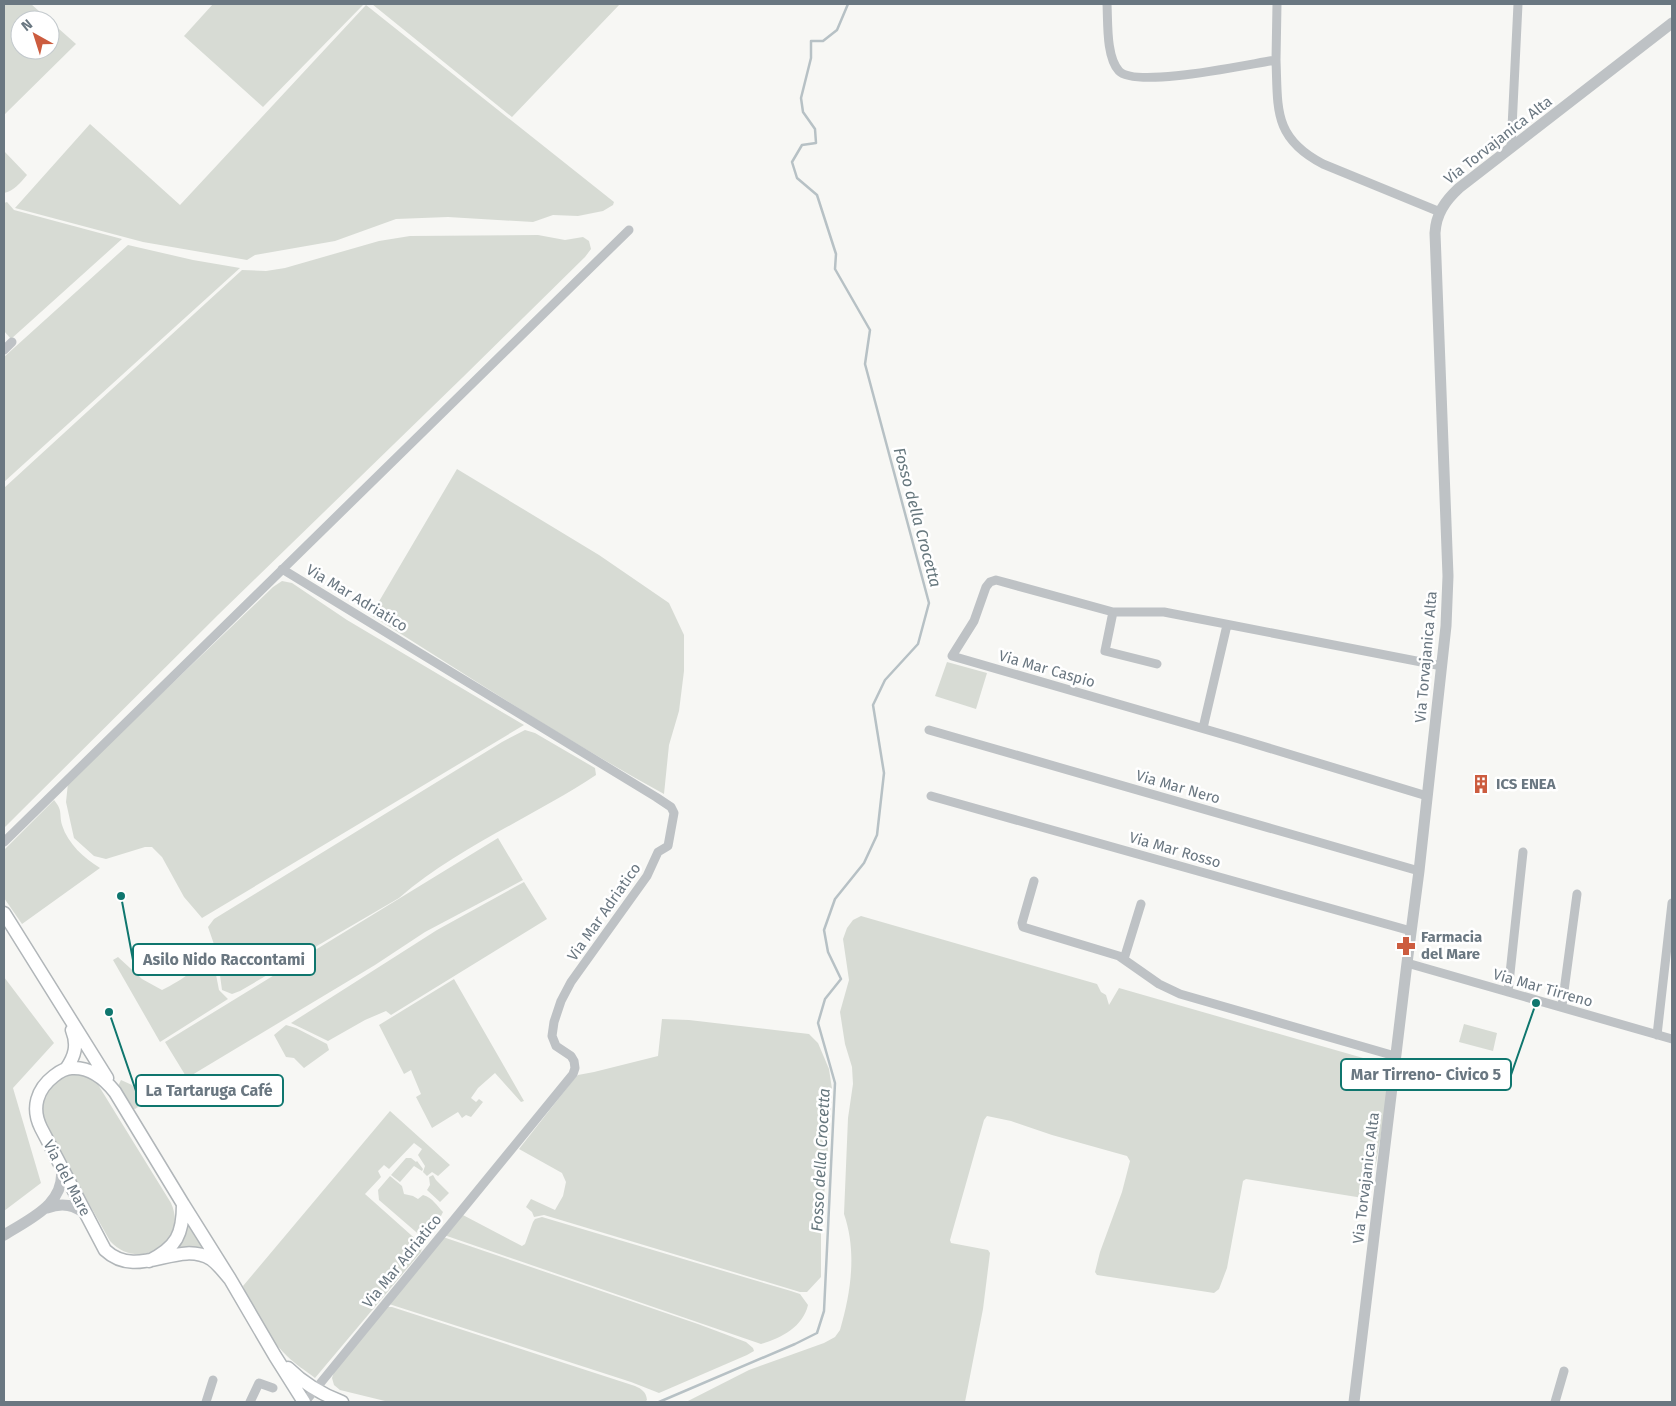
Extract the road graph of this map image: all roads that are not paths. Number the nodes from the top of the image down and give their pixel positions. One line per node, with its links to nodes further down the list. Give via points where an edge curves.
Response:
1 (1107, 4): 5 (street, via 1111,57 1118,70 1126,76 1173,76)
2 (1277, 4): 5 (street)
3 (1518, 4): 6 (street)
4 (1672, 23): 6 (street, Via Torvajanica Alta)
5 (1276, 60): 7 (street, via 1280,118 1288,136 1298,147 1323,164)
6 (1511, 148): 7 (street, Via Torvajanica Alta, via 1457,190)
7 (1440, 212): 15 (street, Via Torvajanica Alta, via 1435,233 1448,576)
8 (629, 230): 11 (street, Via Mar Adriatico)
9 (12, 342): 10 (street)
10 (4, 350)
11 (282, 569): 20 (street, Via Mar Adriatico); 50 (street, Via Mar Adriatico, via 656,797 674,813 668,846 658,852 647,876 571,982 559,1005 552,1039 574,1060 573,1074)
12 (1113, 612): 13 (street, via 1164,612); 14 (street, via 1105,651); 16 (street, Via Mar Caspio, via 992,580 986,587 974,621 952,656)
13 (1227, 625): 15 (street); 16 (street)
14 (1157, 664)
15 (1442, 666): 19 (street, Via Torvajanica Alta)
16 (1203, 728): 19 (street, Via Mar Caspio)
17 (929, 730): 22 (street, Via Mar Nero)
18 (932, 796): 28 (street, Via Mar Rosso)
19 (1427, 796): 22 (street, Via Torvajanica Alta)
20 (4, 842)
21 (1523, 852): 31 (street)
22 (1419, 871): 28 (street, Via Torvajanica Alta)
23 (1034, 881): 29 (street, via 1023,927)
24 (1577, 894): 32 (street)
25 (1672, 903): 34 (street)
26 (1141, 904): 29 (street)
27 (4, 912): 33 (main road, Via del Mare)
28 (1411, 932): 30 (street, Via Torvajanica Alta)
29 (1124, 959): 36 (street, via 1164,987 1180,994)
30 (1406, 963): 31 (street, Via Mar Tirreno); 36 (street, Via Torvajanica Alta)
31 (1508, 992): 32 (street, Via Mar Tirreno)
32 (1562, 1006): 34 (street, Via Mar Tirreno)
33 (64, 1012): 37 (main road, Via del Mare, via 76,1046); 38 (main road, Via del Mare)
34 (1657, 1035): 35 (street, Via Mar Tirreno)
35 (1672, 1039)
36 (1395, 1056): 57 (street, Via Torvajanica Alta)
37 (66, 1069): 38 (main road, Via del Mare, via 92,1072 104,1079); 39 (main road, Via del Mare, via 45,1084 36,1107 39,1124)
38 (115, 1092): 40 (main road, Via del Mare)
39 (61, 1165): 41 (street, via 60,1189); 42 (main road, Via del Mare)
40 (183, 1204): 44 (main road, via 183,1220 177,1239); 45 (main road, Via del Mare)
41 (46, 1208): 42 (street, via 64,1204); 43 (street)
42 (88, 1215): 44 (main road, Via del Mare, via 101,1244 110,1254 128,1262)
43 (4, 1235)
44 (150, 1260): 45 (main road, Via del Mare, via 198,1254 214,1262)
45 (230, 1279): 46 (main road, Via del Mare)
46 (275, 1356): 50 (main road); 53 (main road, Via del Mare)
47 (1564, 1371): 58 (street)
48 (213, 1380): 51 (street)
49 (273, 1388): 52 (street, via 258,1383)
50 (315, 1389): 53 (street); 56 (main road)
51 (206, 1402)
52 (250, 1402)
53 (304, 1402)
54 (331, 1402): 55 (main road)
55 (338, 1402)
56 (342, 1402)
57 (1354, 1402)
58 (1555, 1402)

